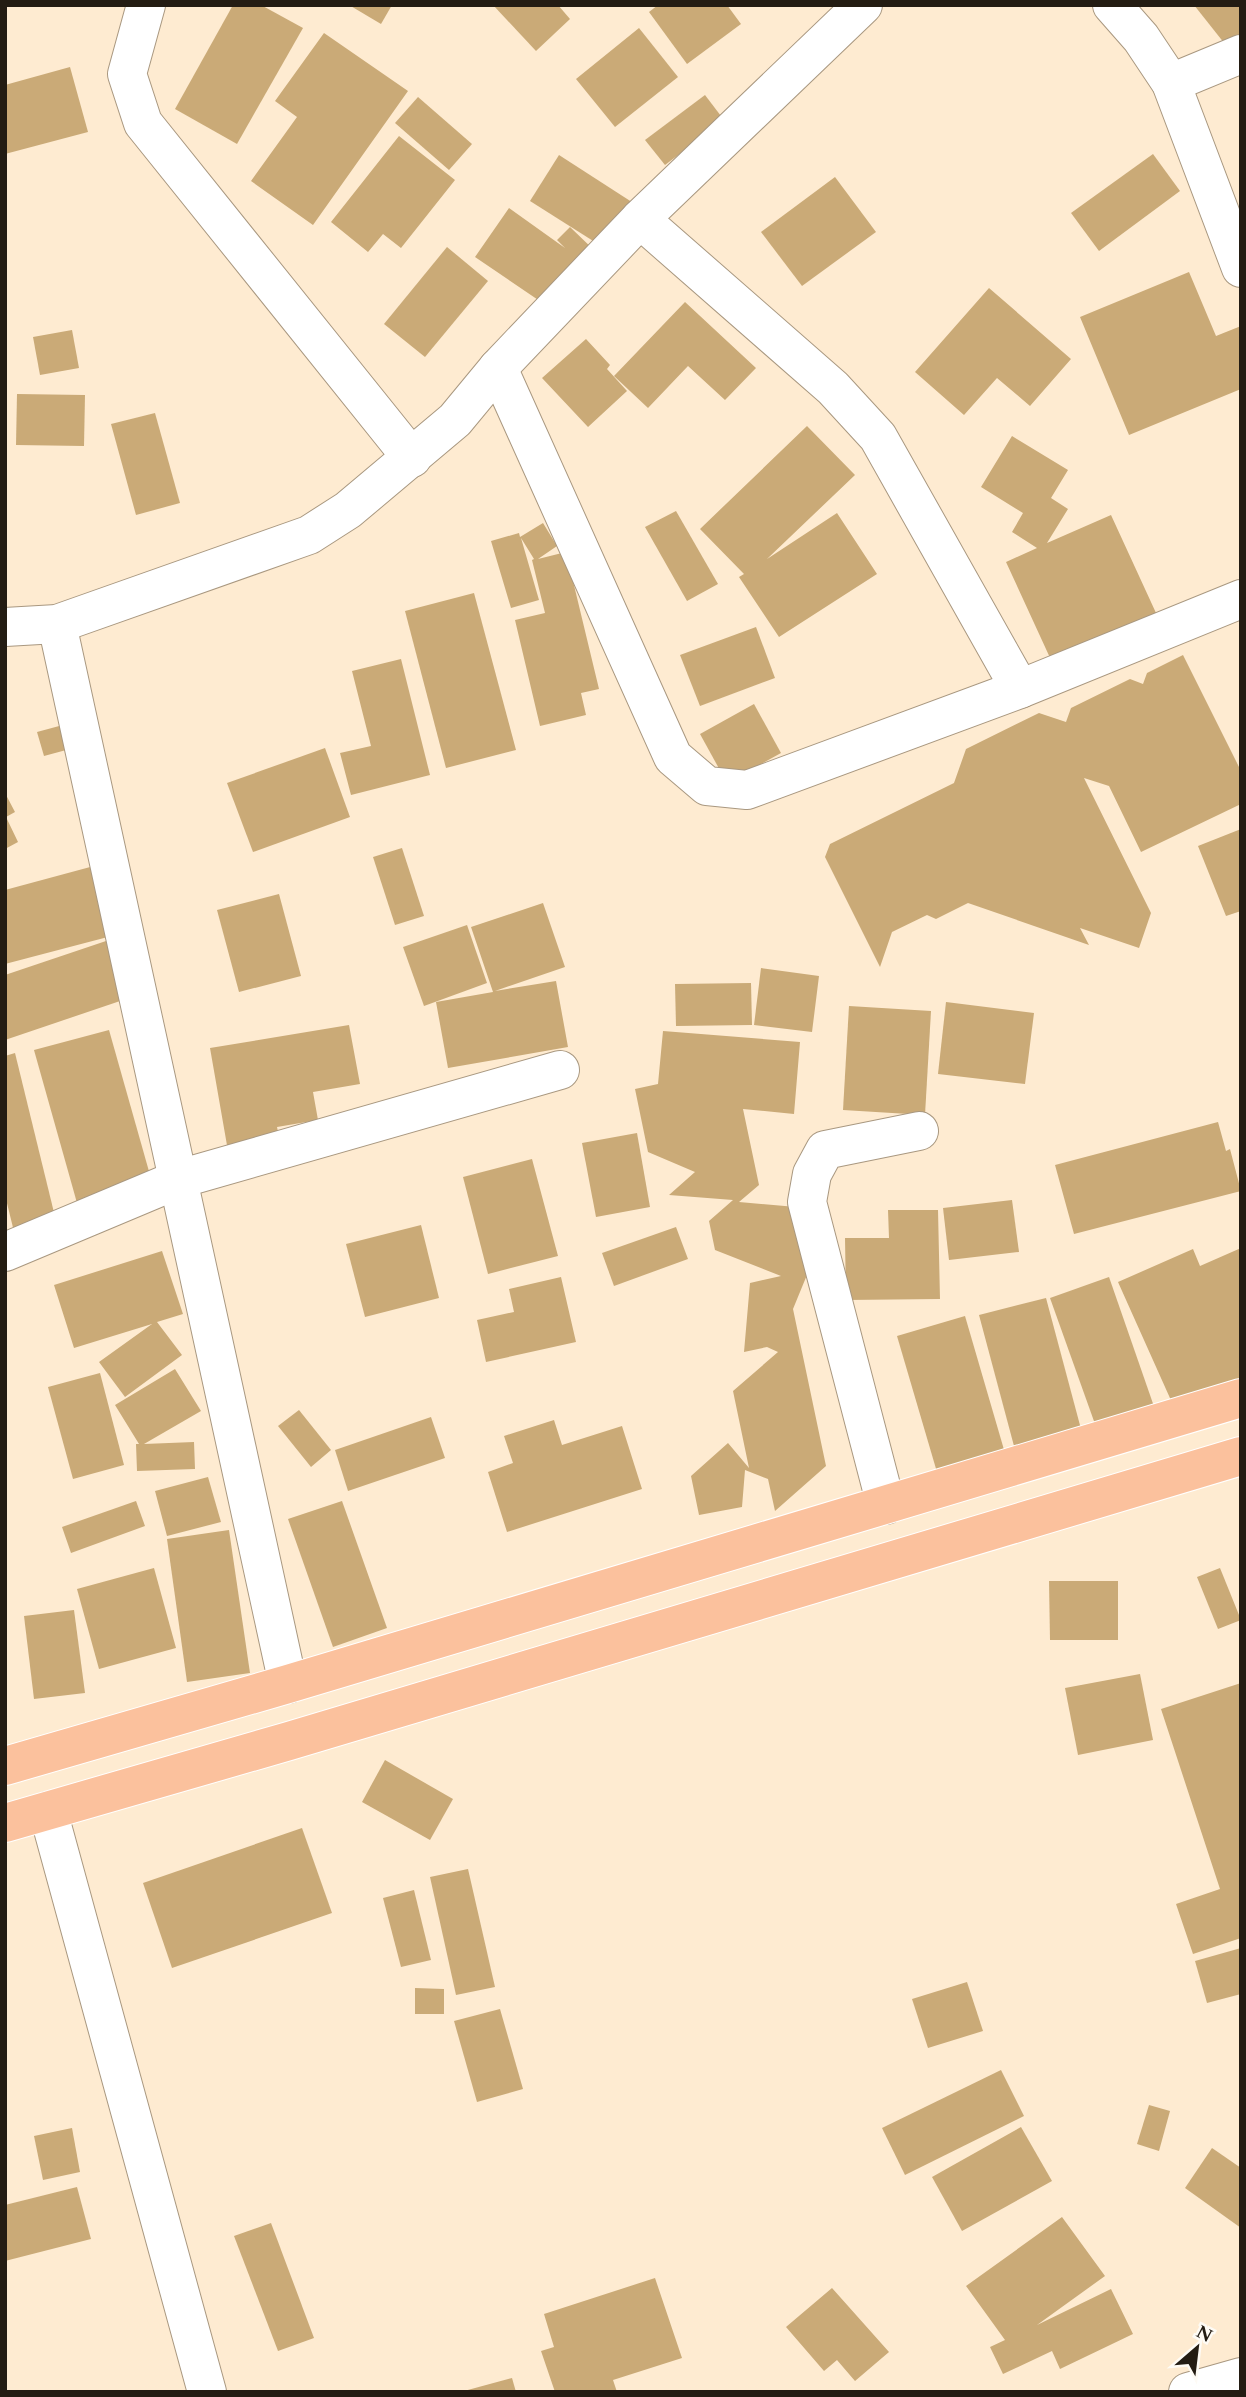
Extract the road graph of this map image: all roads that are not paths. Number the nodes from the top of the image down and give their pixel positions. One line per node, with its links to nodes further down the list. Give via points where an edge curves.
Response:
1 (146, 5): 9 (street, via 127,74 142,123)
2 (863, 5): 6 (street)
3 (1112, 5): 5 (street, via 1141,37)
4 (1241, 54): 5 (street)
5 (1171, 83): 7 (street)
6 (640, 219): 8 (street); 13 (street, via 833,388 878,437)
7 (1241, 268)
8 (498, 368): 9 (street, via 455,420); 13 (street, via 673,757 707,786 747,790)
9 (412, 458): 11 (street, via 309,535)
10 (1241, 599): 13 (street)
11 (57, 624): 12 (street); 16 (street)
12 (5, 627)
13 (1020, 689)
14 (560, 1070): 16 (street)
15 (919, 1131): 20 (street, via 825,1150 812,1174 807,1202)
16 (179, 1179): 17 (street); 21 (street)
17 (5, 1252)
18 (1241, 1398): 20 (main road)
19 (1241, 1456): 23 (main road)
20 (886, 1505): 21 (main road)
21 (288, 1684): 22 (main road)
22 (5, 1766)
23 (48, 1811): 24 (main road); 26 (street)
24 (5, 1823)
25 (1241, 2377): 27 (street)
26 (207, 2392)
27 (1188, 2392)

